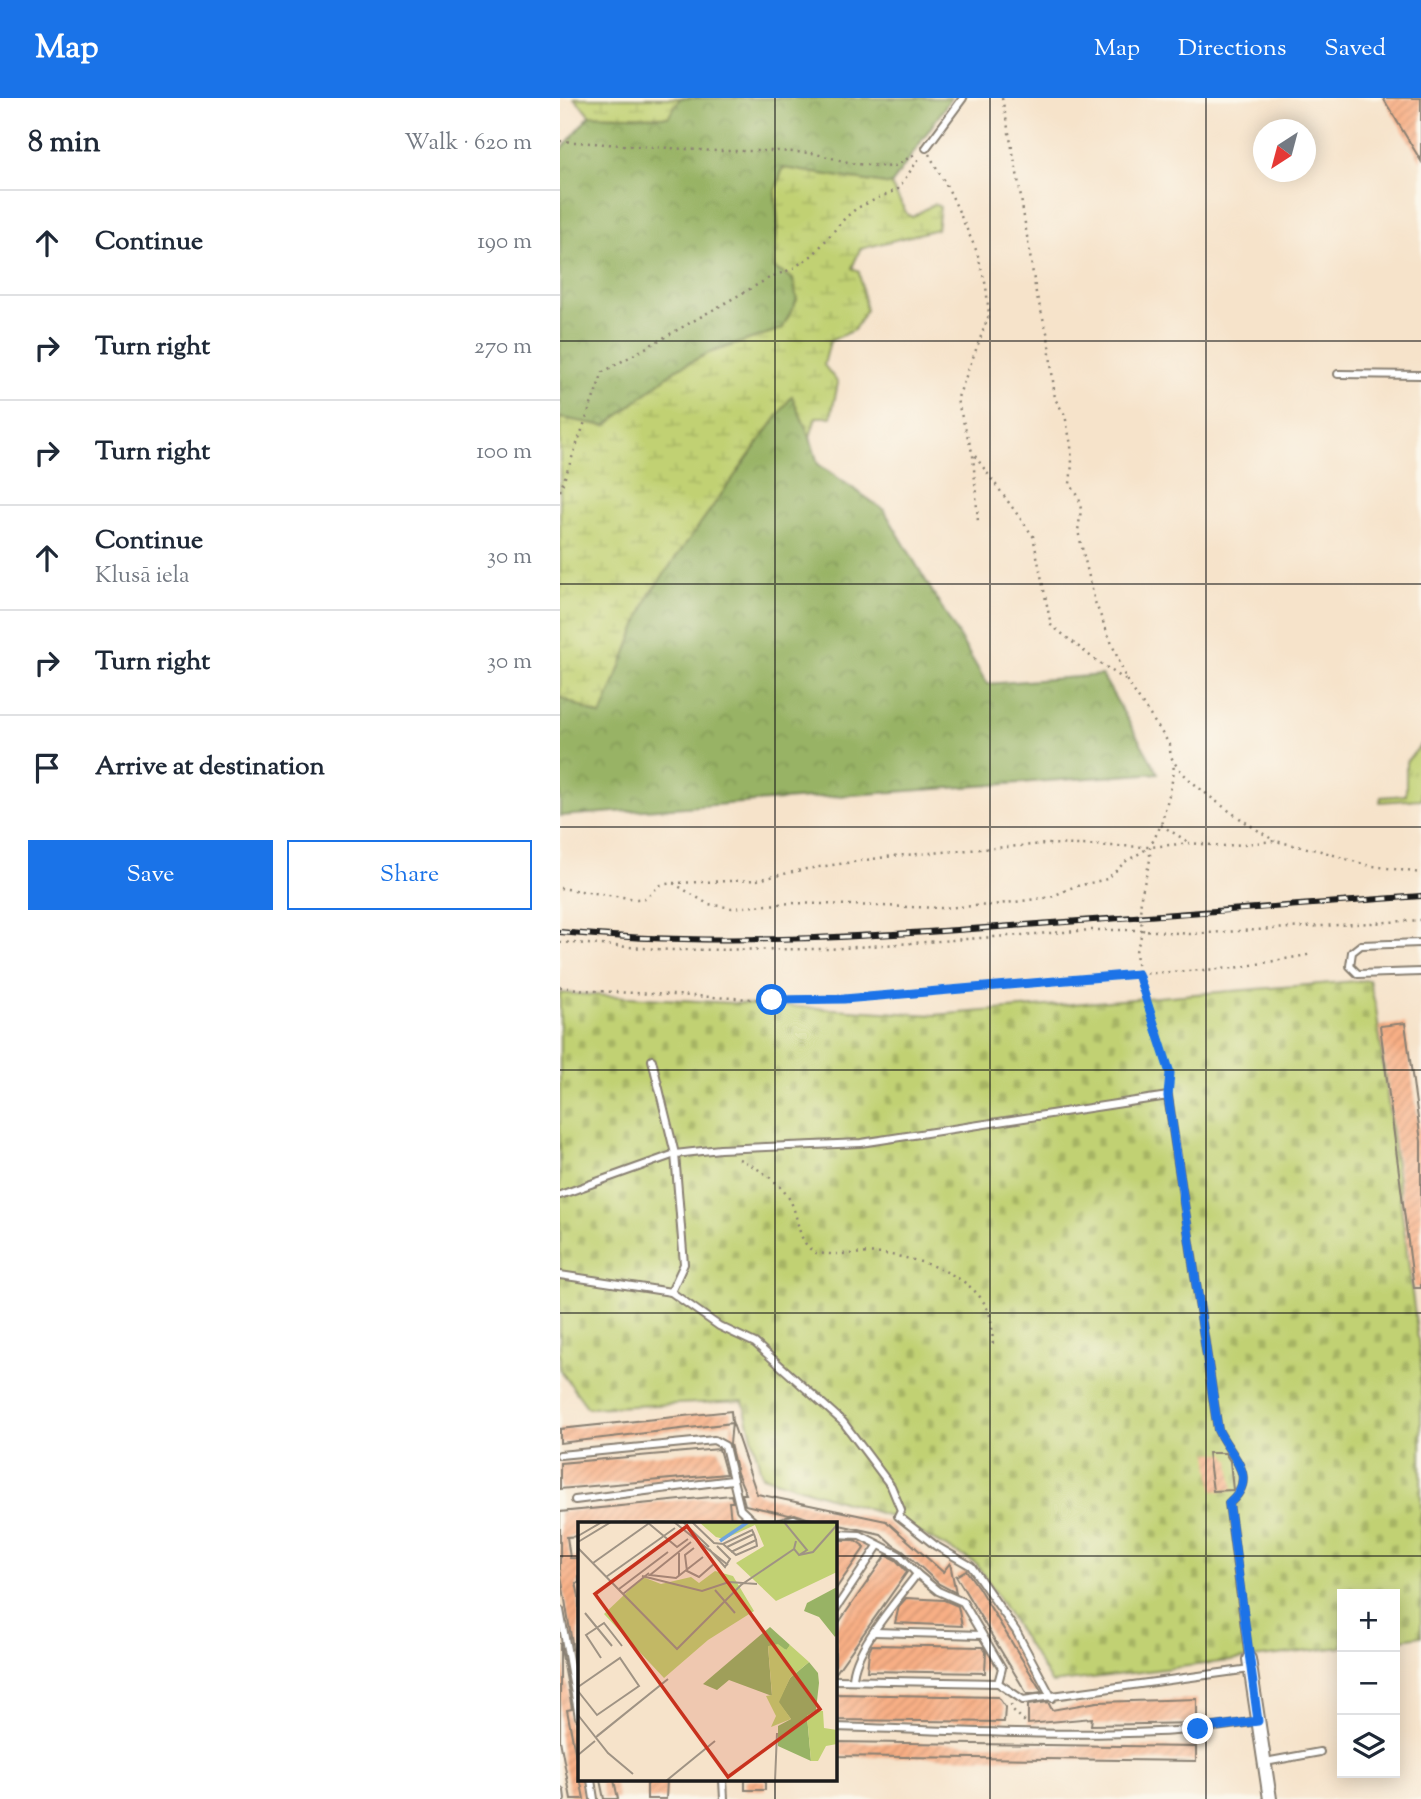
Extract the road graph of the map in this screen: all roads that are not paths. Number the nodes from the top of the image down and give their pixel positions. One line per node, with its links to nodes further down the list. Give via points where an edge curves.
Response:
1 (962, 98): 2 (lane)
2 (926, 148)
3 (1338, 374): 4 (lane)
4 (1421, 375)
5 (1421, 943): 6 (lane, via 1361,945 1352,952 1350,966 1358,974)
6 (1421, 972)
7 (652, 1060): 8 (lane)
8 (675, 1154): 9 (lane); 11 (lane, via 684,1264); 23 (lane, via 861,1143 1168,1096 1218,1430 1243,1476 1242,1488 1229,1503)
9 (560, 1195)
10 (560, 1275): 11 (lane)
11 (671, 1292): 27 (lane, via 719,1326 755,1343 843,1422 891,1486 901,1510 898,1516 971,1566 1016,1631)
12 (560, 1455): 13 (lane, via 714,1440 725,1446)
13 (732, 1480): 14 (lane); 15 (lane, via 740,1509)
14 (575, 1500)
15 (754, 1522)
16 (836, 1534): 17 (lane, via 860,1535)
17 (878, 1546): 18 (lane, via 898,1555); 19 (lane)
18 (917, 1574): 21 (lane); 22 (lane, via 938,1591 963,1602)
19 (836, 1609)
20 (560, 1610): 28 (lane)
21 (874, 1632): 22 (lane); 25 (lane, via 859,1653)
22 (982, 1635): 26 (lane, via 1002,1668)
23 (1250, 1664): 27 (lane); 29 (street)
24 (836, 1680): 25 (lane)
25 (853, 1680): 26 (lane)
26 (998, 1683): 27 (lane, via 1023,1700)
27 (1052, 1698)
28 (578, 1711)
29 (1258, 1721): 30 (lane, via 1155,1732); 32 (street)
30 (836, 1727)
31 (1320, 1752): 32 (lane)
32 (1265, 1762): 35 (street)
33 (560, 1791): 34 (lane)
34 (561, 1799)
35 (1270, 1799)

